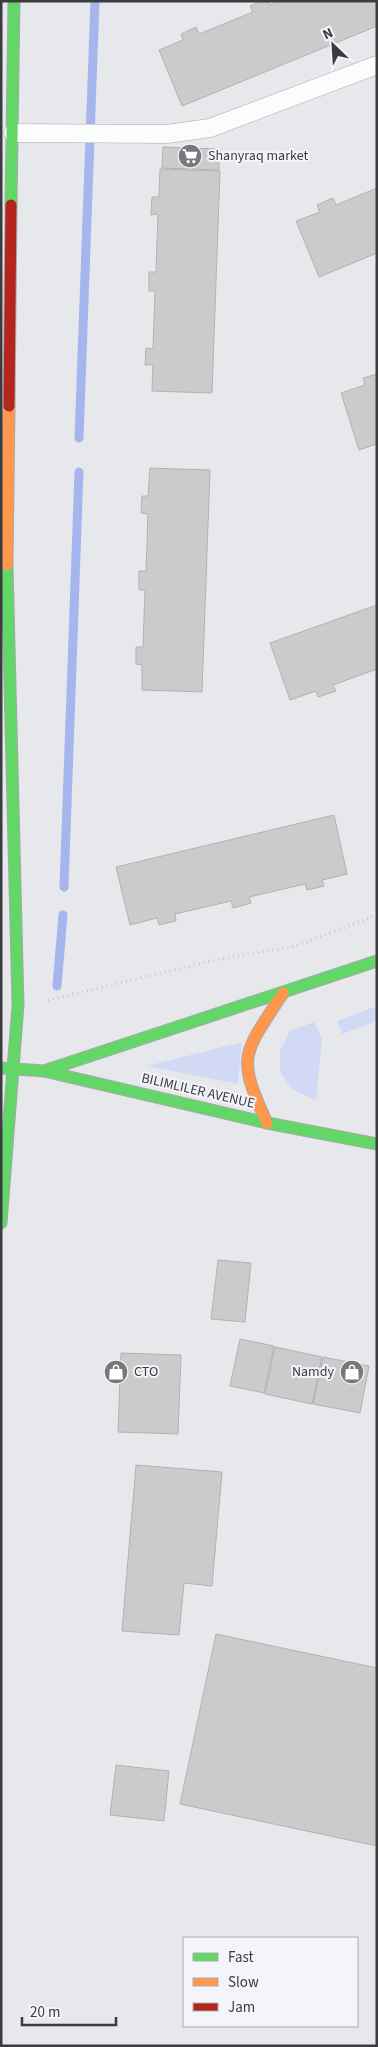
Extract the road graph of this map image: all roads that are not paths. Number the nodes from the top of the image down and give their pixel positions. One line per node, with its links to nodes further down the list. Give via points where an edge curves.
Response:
1 (14, 1): 3 (street)
2 (377, 65): 3 (lane, via 210,128 167,134)
3 (13, 133): 6 (street, via 8,569 18,1005)
4 (377, 961): 5 (street)
5 (283, 993): 7 (street); 8 (street, via 252,1041 246,1063 252,1091)
6 (7, 1069): 7 (street, BILIMLILER AVENUE); 10 (street)
7 (44, 1071): 8 (street, BILIMLILER AVENUE)
8 (267, 1123): 9 (street, BILIMLILER AVENUE)
9 (377, 1144)
10 (1, 1223)

